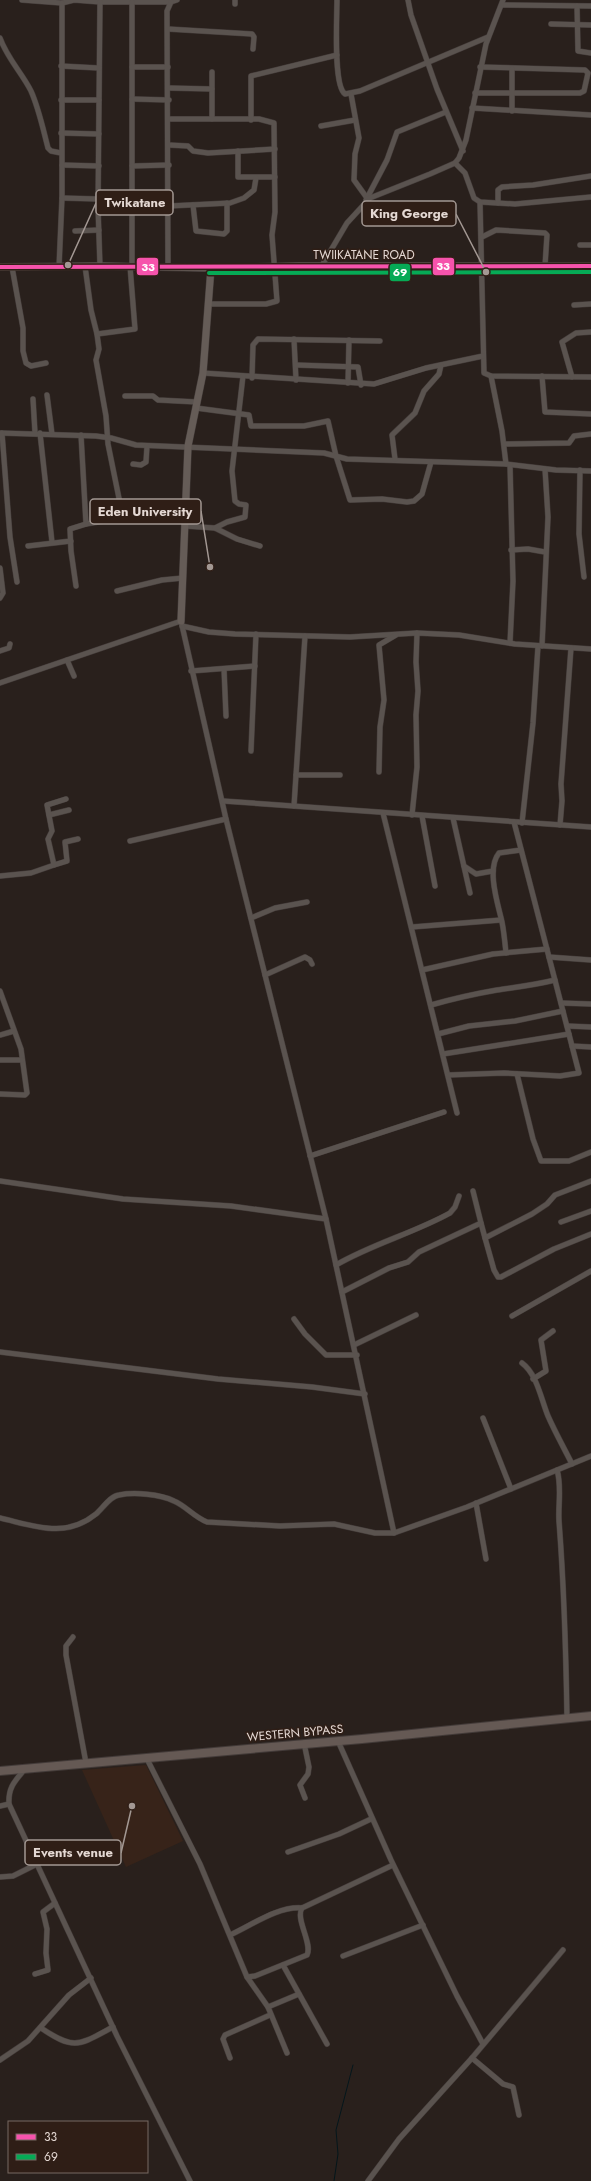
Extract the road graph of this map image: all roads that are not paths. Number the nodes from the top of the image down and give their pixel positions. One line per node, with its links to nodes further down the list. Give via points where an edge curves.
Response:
1 (22, 0): 10 (street)
2 (74, 0): 6 (street); 10 (street)
3 (177, 0): 8 (street)
4 (337, 0): 21 (street)
5 (408, 0): 22 (street, via 410,15)
6 (97, 2): 7 (street); 27 (street)
7 (132, 2): 8 (street); 24 (street)
8 (171, 2): 16 (street, via 167,11)
9 (503, 2): 11 (street); 17 (street)
10 (62, 3): 23 (street)
11 (577, 6): 12 (street); 14 (street)
12 (591, 6)
13 (551, 24): 14 (street)
14 (577, 25): 15 (street); 20 (street, via 578,51)
15 (591, 26)
16 (168, 29): 19 (street, via 252,34); 25 (street)
17 (488, 37): 22 (street); 26 (street)
18 (0, 39): 54 (street, via 33,97 48,148)
19 (253, 49)
20 (591, 53)
21 (337, 55): 33 (street, via 340,88 343,93); 45 (street, via 252,76)
22 (427, 62): 33 (street); 41 (street)
23 (61, 66): 27 (street); 35 (street)
24 (132, 67): 25 (street); 37 (street)
25 (168, 67): 30 (street)
26 (480, 67): 28 (street); 32 (street)
27 (99, 68): 36 (street)
28 (512, 69): 34 (street); 34 (street, via 583,70 588,73 586,86 582,92)
29 (212, 72): 31 (street)
30 (168, 88): 31 (street); 38 (street)
31 (212, 88): 44 (street)
32 (476, 93): 34 (street); 39 (street)
33 (351, 94): 46 (street)
34 (512, 94): 40 (street)
35 (61, 100): 36 (street); 48 (street)
36 (99, 100): 49 (street)
37 (132, 100): 38 (street); 59 (street)
38 (168, 100): 43 (street)
39 (472, 108): 40 (street); 53 (street)
40 (512, 111): 42 (street)
41 (446, 112): 53 (street); 68 (street, via 397,132 387,160)
42 (591, 114)
43 (169, 119): 44 (street); 50 (street)
44 (212, 119): 45 (street)
45 (252, 120): 51 (street, via 274,122)
46 (355, 120): 47 (street); 68 (street, via 359,140 355,154 354,180)
47 (321, 126)
48 (61, 133): 49 (street); 54 (street)
49 (99, 134): 58 (street)
50 (169, 145): 52 (street, via 188,146 193,151 206,153); 57 (street)
51 (275, 149): 52 (street); 61 (street)
52 (238, 151): 62 (street, via 238,177)
53 (463, 152): 55 (street)
54 (61, 153): 56 (street)
55 (455, 163): 68 (street); 69 (street, via 465,173 474,198)
56 (62, 165): 58 (street); 64 (street)
57 (169, 165): 59 (street); 66 (street)
58 (99, 166): 67 (street)
59 (132, 166): 65 (street)
60 (591, 176): 71 (street, via 502,187 498,190)
61 (275, 177): 62 (street); 82 (street, via 272,235)
62 (256, 178): 70 (street, via 252,192 244,198)
63 (591, 197): 71 (street)
64 (62, 198): 67 (street); 88 (street)
65 (132, 198): 66 (street); 81 (street)
66 (169, 198): 73 (street)
67 (98, 199): 74 (street)
68 (366, 200): 90 (street, via 341,231)
69 (480, 202): 71 (street); 76 (street)
70 (227, 203): 72 (street); 72 (street, via 227,232 224,234 196,231)
71 (498, 203)
72 (193, 205): 73 (street)
73 (169, 206): 89 (street)
74 (99, 230): 75 (street); 80 (street)
75 (75, 231)
76 (482, 237): 83 (street); 84 (street, via 496,230 545,233)
77 (580, 245): 78 (street)
78 (591, 245)
79 (85, 266): 80 (street, TWIIKATANE ROAD); 88 (street, TWIIKATANE ROAD); 96 (street)
80 (100, 266): 81 (street, TWIIKATANE ROAD)
81 (131, 266): 89 (street, TWIIKATANE ROAD); 96 (street, via 135,329)
82 (274, 266): 90 (street, TWIIKATANE ROAD); 91 (street, TWIIKATANE ROAD); 92 (street, via 278,299 276,302)
83 (482, 266): 84 (street, TWIIKATANE ROAD); 90 (street, TWIIKATANE ROAD); 100 (street)
84 (545, 266): 85 (street, TWIIKATANE ROAD)
85 (591, 266)
86 (0, 267): 87 (street, TWIIKATANE ROAD)
87 (12, 267): 88 (street, TWIIKATANE ROAD); 101 (street, via 26,363 31,366)
88 (59, 267)
89 (168, 267): 91 (street, TWIIKATANE ROAD)
90 (321, 267)
91 (210, 268): 92 (street)
92 (208, 304): 105 (street)
93 (591, 304): 94 (street)
94 (574, 305)
95 (591, 332): 109 (street, via 576,333 562,342)
96 (97, 334): 126 (street, via 99,348 96,360)
97 (294, 339): 98 (street); 102 (street); 111 (street, via 254,341 251,354)
98 (349, 340): 99 (street); 104 (street)
99 (380, 341)
100 (484, 356): 103 (street); 107 (street, via 484,373)
101 (46, 363)
102 (296, 365): 104 (street); 112 (street)
103 (441, 365): 114 (street, via 384,382); 132 (street, via 439,374 424,390 415,414 392,435)
104 (348, 366): 113 (street); 114 (street, via 359,367)
105 (203, 373): 106 (street); 118 (street)
106 (243, 376): 111 (street); 119 (street)
107 (491, 376): 108 (street); 127 (street)
108 (542, 376): 109 (street); 120 (street, via 545,412)
109 (572, 377): 110 (street)
110 (591, 377)
111 (252, 378): 112 (street)
112 (296, 380): 113 (street)
113 (348, 383): 114 (street)
114 (361, 384)
115 (47, 395): 123 (street)
116 (125, 396): 118 (street, via 153,396 158,400)
117 (33, 399): 122 (street)
118 (197, 405): 119 (street); 129 (street)
119 (239, 414): 130 (street); 131 (street, via 250,415 251,426 304,426 328,421)
120 (591, 414)
121 (1, 433): 122 (street); 153 (street, via 10,537)
122 (38, 433): 123 (street); 145 (street)
123 (52, 434): 125 (street)
124 (591, 434): 127 (street, via 574,436 569,443)
125 (81, 435): 126 (street); 141 (street)
126 (108, 438): 128 (street); 140 (street, via 118,503)
127 (504, 444): 135 (street)
128 (147, 446): 129 (street); 134 (street, via 146,462 141,465)
129 (188, 446): 130 (street); 139 (street)
130 (234, 448): 131 (street, via 324,453); 143 (street, via 232,471 235,501 246,505 246,514 245,517)
131 (336, 456): 132 (street, via 352,459); 133 (street, via 351,500 414,501 422,494)
132 (395, 459): 133 (street)
133 (431, 462): 135 (street)
134 (133, 464)
135 (508, 464): 136 (street); 148 (street)
136 (545, 468): 137 (street); 149 (street, via 548,517)
137 (580, 470): 138 (street); 151 (street, via 579,532)
138 (591, 471)
139 (186, 506): 140 (street, via 174,506 146,518); 142 (street)
140 (123, 518): 141 (street)
141 (86, 524): 144 (street, via 71,528)
142 (186, 526): 143 (street); 152 (street)
143 (215, 528): 147 (street, via 237,539)
144 (71, 541): 145 (street); 154 (street)
145 (52, 542): 146 (street)
146 (28, 546)
147 (260, 546)
148 (511, 550): 149 (street); 162 (street, via 513,581)
149 (545, 552): 164 (street)
150 (0, 568): 156 (street, via 3,593)
151 (584, 577)
152 (183, 578): 155 (street, via 162,580); 157 (street)
153 (17, 582)
154 (76, 586)
155 (117, 591)
156 (0, 598)
157 (181, 624): 159 (street, via 208,632); 168 (street); 171 (street)
158 (417, 633): 160 (street); 162 (street, via 471,636); 185 (street, via 417,767)
159 (256, 634): 161 (street); 169 (street)
160 (397, 634): 161 (street); 176 (street, via 380,645 384,708 380,728)
161 (305, 636): 178 (street)
162 (510, 643): 164 (street)
163 (10, 644): 167 (street, via 9,648)
164 (540, 646): 165 (street); 190 (street)
165 (571, 648): 166 (street); 191 (street)
166 (591, 649)
167 (0, 652)
168 (67, 660): 172 (street); 173 (street)
169 (255, 666): 170 (street); 175 (street)
170 (224, 669): 171 (street); 174 (street)
171 (191, 671): 180 (street)
172 (74, 676)
173 (0, 683)
174 (226, 716)
175 (251, 751)
176 (379, 772)
177 (340, 775): 178 (street)
178 (296, 776): 181 (street)
179 (66, 798): 184 (street, via 47,805)
180 (223, 802): 181 (street); 188 (street)
181 (294, 806): 183 (street)
182 (69, 810): 184 (street)
183 (383, 813): 185 (street); 205 (street)
184 (49, 815): 196 (street, via 52,831 48,839)
185 (412, 815): 186 (street)
186 (422, 816): 187 (street); 200 (street)
187 (453, 818): 189 (street); 197 (street)
188 (226, 819): 194 (street); 203 (street)
189 (514, 822): 190 (street); 195 (street)
190 (522, 822): 191 (street)
191 (560, 825): 192 (street)
192 (591, 827)
193 (78, 839): 196 (street, via 65,842 67,860)
194 (130, 841)
195 (521, 850): 198 (street, via 499,853); 206 (street)
196 (54, 866): 199 (street, via 31,873)
197 (464, 866): 198 (street, via 476,874); 201 (street)
198 (494, 871): 204 (street, via 496,901)
199 (0, 876)
200 (436, 886)
201 (470, 893)
202 (307, 902): 203 (street, via 275,908)
203 (251, 918): 212 (street)
204 (502, 920): 205 (street); 207 (street)
205 (412, 927): 211 (street)
206 (547, 949): 207 (street); 208 (street)
207 (506, 953): 211 (street)
208 (549, 957): 209 (street); 213 (street)
209 (591, 960)
210 (312, 964): 212 (street, via 308,958 303,958)
211 (422, 970): 217 (street)
212 (265, 975): 236 (street)
213 (555, 980): 215 (street); 217 (street)
214 (0, 990): 221 (street)
215 (561, 1003): 216 (street); 218 (street)
216 (591, 1004)
217 (430, 1005): 222 (street)
218 (563, 1011): 219 (street); 222 (street, via 514,1021 469,1026)
219 (567, 1026): 220 (street); 223 (street)
220 (591, 1027)
221 (14, 1031): 224 (street); 229 (street)
222 (438, 1034): 227 (street)
223 (569, 1034): 225 (street); 227 (street)
224 (0, 1035)
225 (572, 1046): 226 (street); 231 (street, via 578,1074)
226 (591, 1047)
227 (443, 1054): 230 (street)
228 (0, 1060): 229 (street)
229 (22, 1060): 232 (street, via 26,1094)
230 (448, 1074): 231 (street); 234 (street)
231 (517, 1074): 235 (street, via 541,1161 569,1161)
232 (0, 1094)
233 (444, 1112): 236 (street)
234 (457, 1113)
235 (591, 1152)
236 (310, 1156): 242 (street)
237 (0, 1181): 242 (street, via 123,1199 231,1206)
238 (591, 1181): 246 (street, via 555,1195 532,1214)
239 (473, 1191): 244 (street)
240 (459, 1196): 247 (street, via 455,1207 447,1214)
241 (591, 1211): 243 (street)
242 (326, 1219): 247 (street)
243 (561, 1222)
244 (481, 1223): 246 (street); 249 (street, via 419,1252 406,1263 394,1266)
245 (591, 1234): 246 (street, via 501,1277 498,1277 494,1270)
246 (485, 1238)
247 (336, 1265): 249 (street)
248 (591, 1271): 251 (street)
249 (342, 1292): 254 (street)
250 (416, 1315): 254 (street)
251 (512, 1316)
252 (294, 1319): 256 (street, via 326,1355)
253 (553, 1331): 258 (street, via 541,1340 546,1372)
254 (354, 1345): 256 (street)
255 (0, 1352): 259 (street)
256 (357, 1355): 259 (street)
257 (522, 1363): 258 (street, via 528,1368)
258 (533, 1379): 262 (street, via 548,1417)
259 (365, 1394): 267 (street)
260 (483, 1418): 264 (street)
261 (591, 1456): 262 (street)
262 (572, 1464): 263 (street)
263 (557, 1470): 264 (street); 271 (street, via 560,1481 558,1513)
264 (511, 1488): 265 (street)
265 (476, 1503): 267 (street); 268 (street)
266 (0, 1518): 267 (street, via 51,1530 68,1528 89,1520 113,1497 129,1495 173,1500 196,1518 207,1522 280,1526 327,1524 375,1533)
267 (394, 1533)
268 (486, 1559)
269 (73, 1637): 275 (street, via 66,1646 66,1655)
270 (591, 1716): 271 (main road, WESTERN BYPASS)
271 (567, 1718): 272 (main road, WESTERN BYPASS)
272 (338, 1741): 273 (main road, WESTERN BYPASS); 281 (street)
273 (304, 1744): 274 (main road, WESTERN BYPASS); 278 (street, via 309,1767 308,1774 300,1786)
274 (146, 1757): 275 (main road, WESTERN BYPASS); 289 (street, via 200,1864)
275 (86, 1763): 276 (main road, WESTERN BYPASS)
276 (26, 1769): 277 (main road, WESTERN BYPASS); 279 (street, via 11,1784 8,1793)
277 (0, 1771)
278 (305, 1798)
279 (9, 1804): 280 (street); 283 (street)
280 (0, 1806)
281 (371, 1819): 282 (street, via 339,1834); 284 (street)
282 (288, 1852)
283 (37, 1864): 285 (street, via 13,1876); 286 (street)
284 (393, 1865): 287 (street); 288 (street)
285 (0, 1877)
286 (55, 1903): 293 (street, via 43,1912 47,1929 48,1970); 294 (street)
287 (302, 1908): 289 (street, via 294,1907 277,1913); 292 (street, via 300,1913 308,1952 305,1956)
288 (423, 1925): 291 (street); 302 (street)
289 (230, 1934): 295 (street)
290 (562, 1950): 302 (street)
291 (343, 1956)
292 (283, 1964): 295 (street); 296 (street)
293 (35, 1974)
294 (91, 1978): 299 (street); 300 (street, via 69,1995)
295 (247, 1978): 297 (street)
296 (299, 1994): 297 (street); 301 (street)
297 (268, 2007): 298 (street)
298 (270, 2015): 303 (street); 304 (street, via 225,2035 223,2039)
299 (113, 2027): 300 (street, via 76,2044 64,2043); 308 (street)
300 (41, 2028): 306 (street, via 28,2041)
301 (327, 2044)
302 (483, 2044): 305 (street)
303 (287, 2053)
304 (230, 2058)
305 (472, 2058): 307 (street, via 503,2084 513,2087); 309 (street, via 399,2139)
306 (0, 2060)
307 (519, 2115)
308 (190, 2181)
309 (368, 2181)

